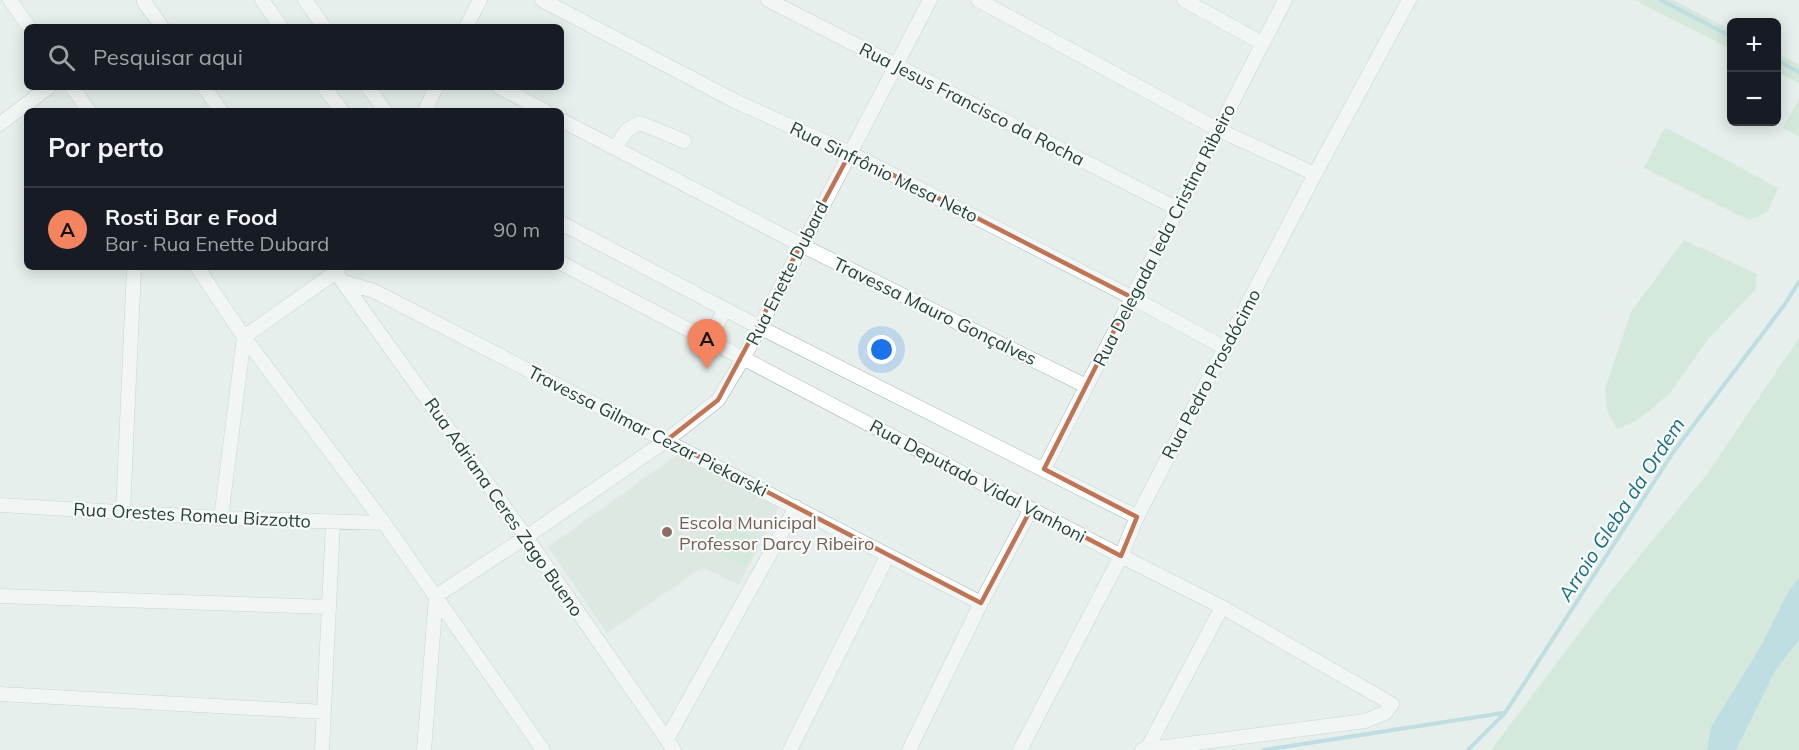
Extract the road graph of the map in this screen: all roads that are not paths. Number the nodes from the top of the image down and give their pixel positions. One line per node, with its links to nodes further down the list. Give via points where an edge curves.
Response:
1 (10, 0): 13 (street)
2 (144, 0): 14 (street)
3 (262, 0): 15 (street)
4 (304, 0): 16 (street)
5 (480, 0): 17 (street)
6 (542, 0): 38 (street, Rua Sinfrônio Mesa Neto, via 735,101)
7 (768, 0): 19 (street, Rua Jesus Francisco da Rocha)
8 (930, 0): 19 (street, Rua Enette Dubard)
9 (978, 0): 35 (street)
10 (1184, 0): 18 (street)
11 (1285, 0): 18 (street, Rua Delegada Ieda Cristina Ribeiro)
12 (1408, 0): 39 (street, Rua Pedro Prosdócimo)
13 (27, 24)
14 (160, 24)
15 (279, 24)
16 (322, 24)
17 (468, 24)
18 (1262, 43): 35 (street, Rua Delegada Ieda Cristina Ribeiro)
19 (897, 65): 38 (street, Rua Enette Dubard); 40 (street, Rua Jesus Francisco da Rocha)
20 (45, 90): 34 (street)
21 (74, 90): 27 (street)
22 (206, 90): 28 (street)
23 (326, 90): 29 (street)
24 (370, 90): 30 (street)
25 (435, 90): 31 (street)
26 (504, 90): 32 (street)
27 (87, 108)
28 (219, 108)
29 (340, 108)
30 (383, 108)
31 (426, 108)
32 (538, 108)
33 (564, 122): 37 (street, Travessa Mauro Gonçalves)
34 (0, 124)
35 (1219, 130): 39 (street); 40 (street, Rua Delegada Ieda Cristina Ribeiro)
36 (684, 141): 37 (street, via 640,123 627,130)
37 (615, 148): 42 (street, Travessa Mauro Gonçalves)
38 (850, 153): 42 (street, Rua Enette Dubard); 47 (street, Rua Sinfrônio Mesa Neto)
39 (1315, 174): 52 (street, Rua Pedro Prosdócimo)
40 (1176, 208): 47 (street, Rua Delegada Ieda Cristina Ribeiro)
41 (564, 226): 48 (street, Rua Deputado Vidal Vanhoni)
42 (801, 245): 49 (street, Rua Enette Dubard); 54 (street, Travessa Mauro Gonçalves)
43 (564, 265): 51 (street, Rua Deputado Vidal Vanhoni)
44 (134, 270): 60 (street)
45 (199, 270): 50 (street)
46 (337, 272): 50 (street); 55 (street, Travessa Gilmar Cezar Piekarski); 65 (street, Rua Adriana Ceres Zago Bueno)
47 (1131, 297): 52 (street, Rua Sinfrônio Mesa Neto); 54 (street, Rua Delegada Ieda Cristina Ribeiro)
48 (725, 309): 49 (street, Rua Deputado Vidal Vanhoni); 51 (street)
49 (759, 327): 53 (street, Rua Enette Dubard); 56 (street, Rua Deputado Vidal Vanhoni)
50 (244, 337): 62 (street); 64 (street)
51 (709, 339): 53 (street, Rua Deputado Vidal Vanhoni)
52 (1225, 348): 61 (street, Rua Pedro Prosdócimo)
53 (744, 357): 55 (street, Rua Enette Dubard, via 718,400); 59 (street, Rua Deputado Vidal Vanhoni)
54 (1086, 386): 56 (street, Rua Delegada Ieda Cristina Ribeiro)
55 (666, 440): 58 (street, Travessa Gilmar Cezar Piekarski); 65 (street, Rua Enette Dubard)
56 (1044, 469): 61 (street, Rua Deputado Vidal Vanhoni)
57 (0, 505): 60 (street, Rua Orestes Romeu Bizzotto)
58 (796, 507): 66 (street, Travessa Gilmar Cezar Piekarski); 75 (street)
59 (1030, 509): 67 (street, Rua Deputado Vidal Vanhoni); 70 (street)
60 (123, 512): 62 (street, Rua Orestes Romeu Bizzotto)
61 (1137, 516): 67 (street, Rua Pedro Prosdócimo)
62 (221, 518): 63 (street, Rua Orestes Romeu Bizzotto)
63 (333, 523): 64 (street, Rua Orestes Romeu Bizzotto); 72 (street)
64 (384, 523): 69 (street)
65 (526, 537): 69 (street, Rua Enette Dubard); 75 (street, Rua Adriana Ceres Zago Bueno)
66 (888, 555): 70 (street, Travessa Gilmar Cezar Piekarski); 80 (street)
67 (1121, 556): 71 (street, Rua Deputado Vidal Vanhoni); 82 (street, Rua Pedro Prosdócimo)
68 (0, 596): 72 (street)
69 (436, 596): 78 (street); 79 (street)
70 (981, 603): 81 (street)
71 (1222, 607): 76 (street); 76 (street, Rua Deputado Vidal Vanhoni, via 1392,704 1385,713 1365,721)
72 (329, 608): 74 (street)
73 (0, 694): 74 (street)
74 (324, 712): 77 (street)
75 (670, 745)
76 (1144, 749)
77 (322, 750)
78 (424, 750)
79 (543, 750)
80 (790, 750)
81 (909, 750)
82 (1020, 750)

